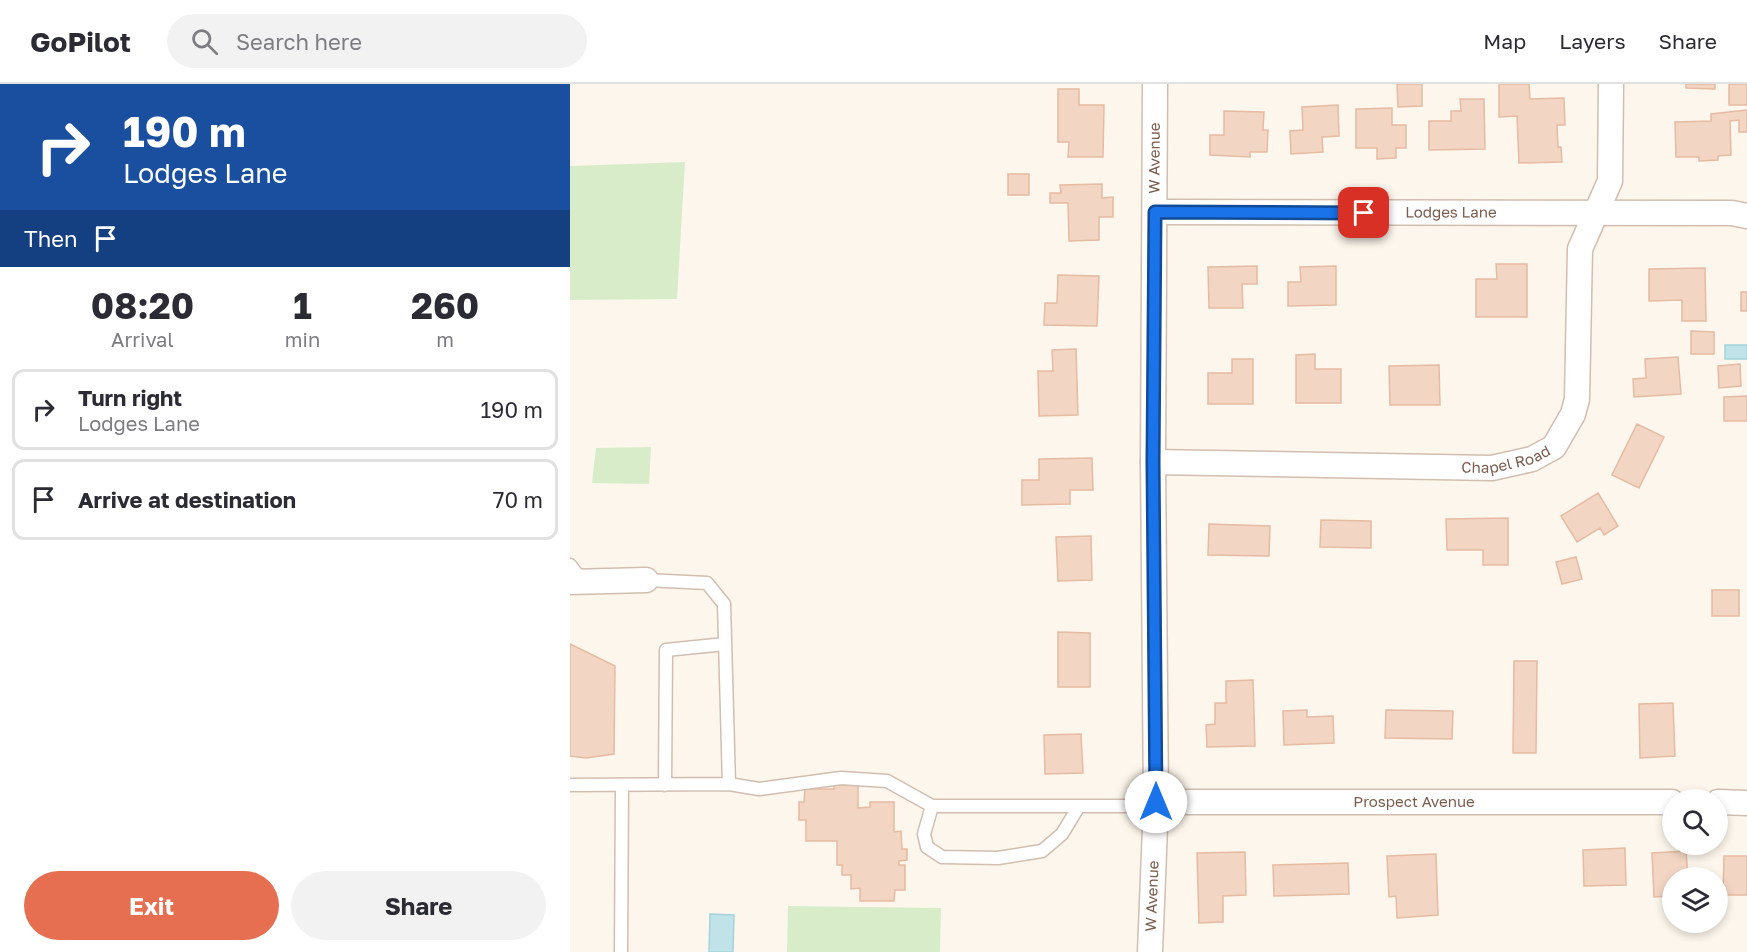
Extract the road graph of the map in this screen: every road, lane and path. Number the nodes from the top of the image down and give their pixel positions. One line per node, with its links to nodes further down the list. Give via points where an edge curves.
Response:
1 (1155, 84): 3 (street, W Avenue)
2 (1611, 84): 4 (street, Chapel Road, via 1610,182)
3 (1155, 212): 4 (street, Lodges Lane); 6 (street, W Avenue)
4 (1596, 215): 5 (street, Lodges Lane); 6 (street, Chapel Road, via 1580,249 1577,399 1554,447 1532,459 1492,468)
5 (1747, 216)
6 (1153, 462): 14 (street, W Avenue)
7 (575, 577): 8 (street)
8 (646, 580): 9 (lane, via 707,583 724,604)
9 (725, 644): 10 (lane); 13 (lane, via 666,650)
10 (729, 784): 13 (lane); 18 (lane, via 759,789 841,778 887,781)
11 (570, 785): 12 (lane)
12 (622, 785): 13 (lane); 20 (lane)
13 (665, 785)
14 (1156, 802): 15 (street, Prospect Avenue); 19 (lane); 21 (street, W Avenue)
15 (1662, 802)
16 (1728, 802): 17 (street)
17 (1747, 802)
18 (932, 806): 19 (lane); 19 (lane, via 924,834 927,847 942,857 998,858 1042,851 1062,834)
19 (1078, 806)
20 (621, 952)
21 (1150, 952)

